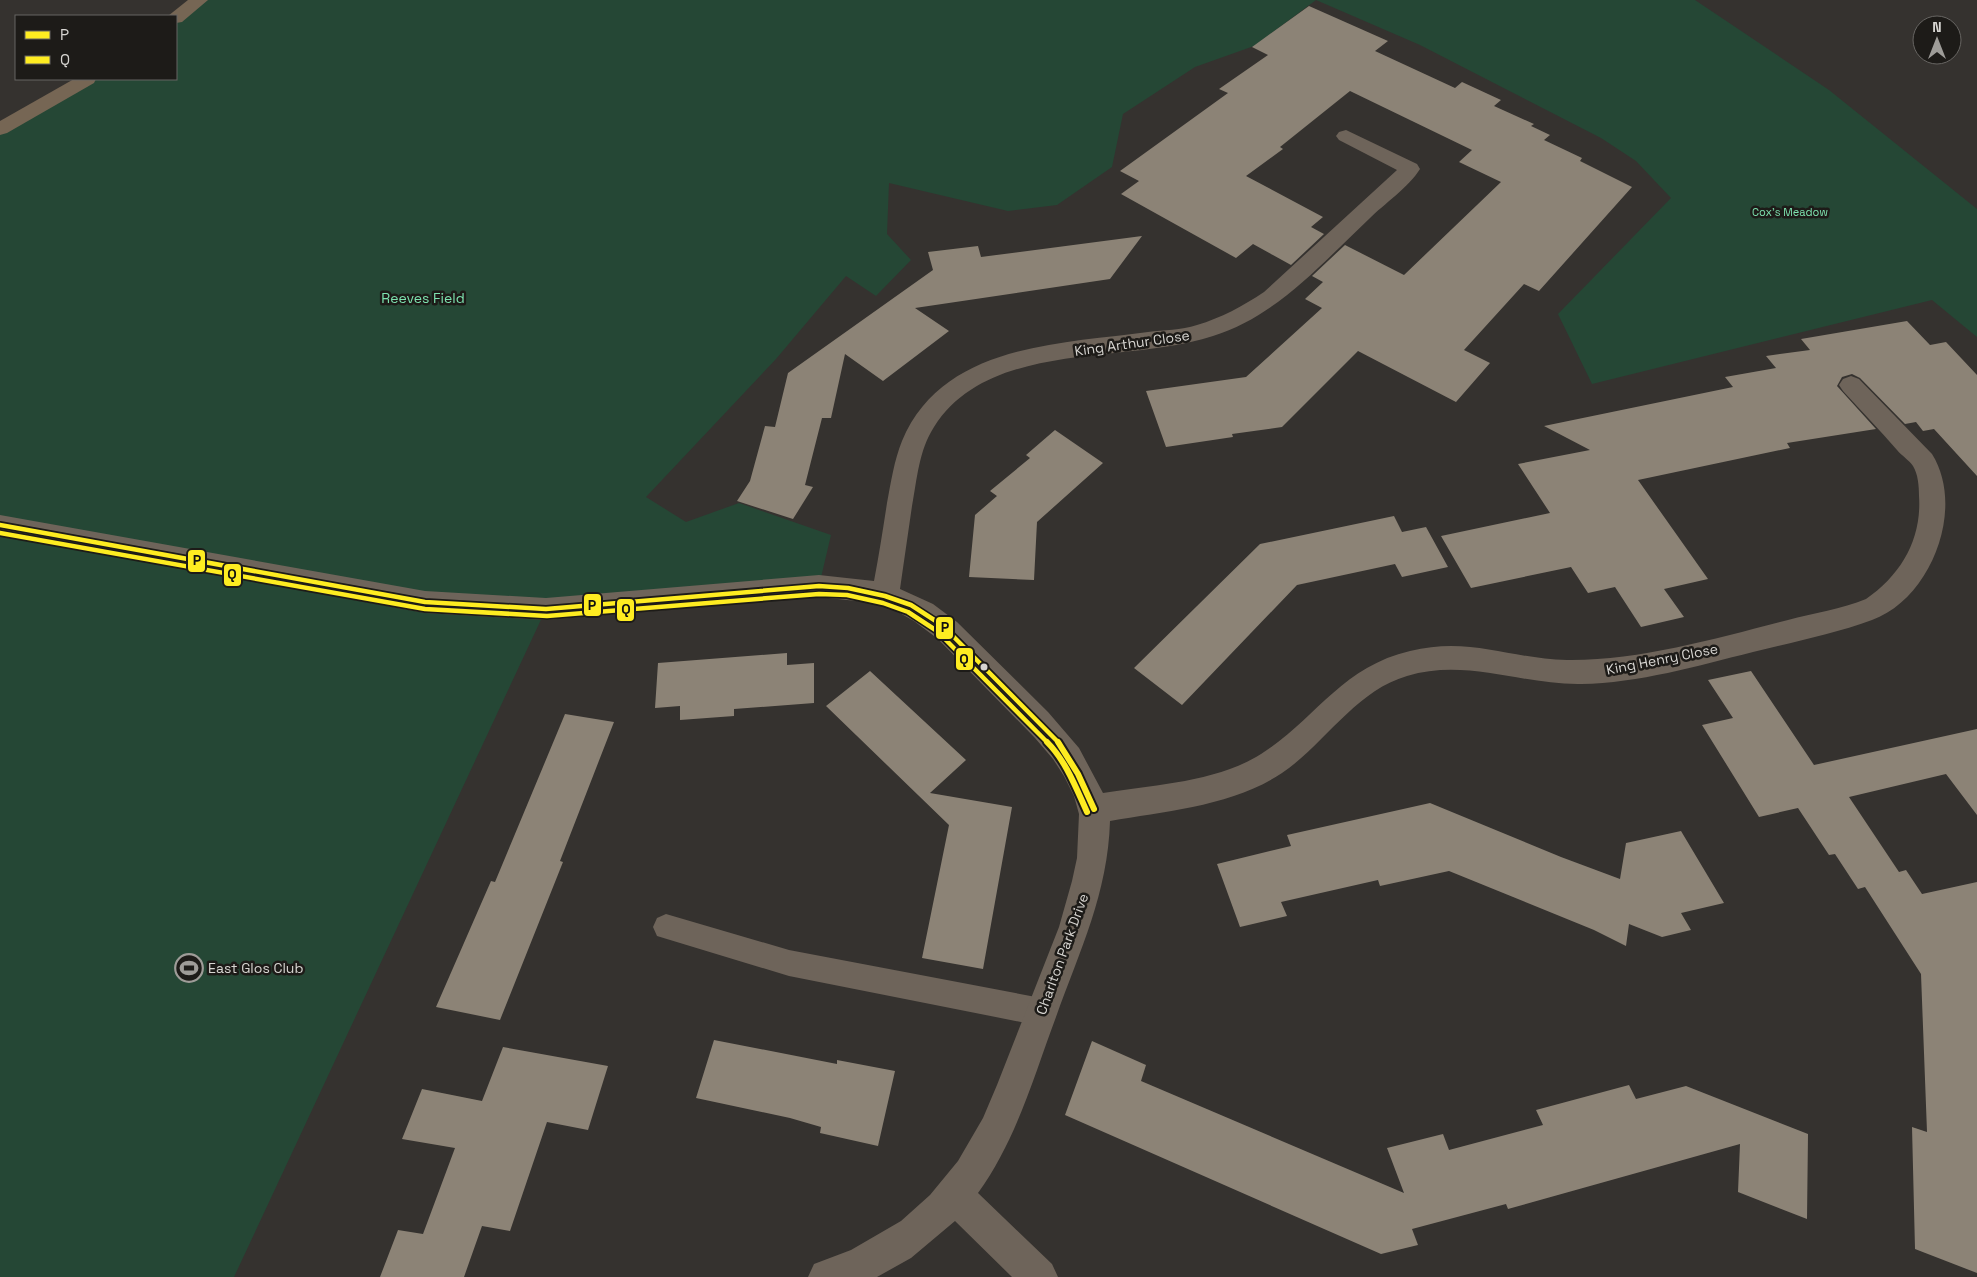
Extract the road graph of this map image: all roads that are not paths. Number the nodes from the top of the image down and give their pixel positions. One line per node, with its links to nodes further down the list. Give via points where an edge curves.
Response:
1 (199, 0): 2 (highway)
2 (178, 16)
3 (85, 80): 4 (highway)
4 (0, 129)
5 (1346, 136): 8 (street, King Arthur Close, via 1410,169 1255,310 1194,334 1028,357 1006,363 965,382 933,408 921,424 907,460)
6 (1851, 385): 9 (street, King Henry Close, via 1926,465 1931,490 1932,515 1928,539 1918,562 1908,579 1875,608 1748,642 1608,671 1552,671 1457,656 1403,664 1353,692 1295,747 1269,766 1241,780)
7 (0, 525): 8 (street, Charlton Park Drive, via 425,602 546,609 819,586)
8 (885, 596): 9 (street, Charlton Park Drive, via 911,605 942,625 1061,746)
9 (1094, 809): 11 (street, Charlton Park Drive, via 1093,850 1086,891 1078,920)
10 (666, 927): 11 (lane, via 789,963)
11 (1041, 1012): 12 (street, Charlton Park Drive, via 992,1139)
12 (954, 1195): 13 (street, Charlton Park Drive, via 922,1226 885,1253); 14 (street)
13 (827, 1277)
14 (1039, 1277)

